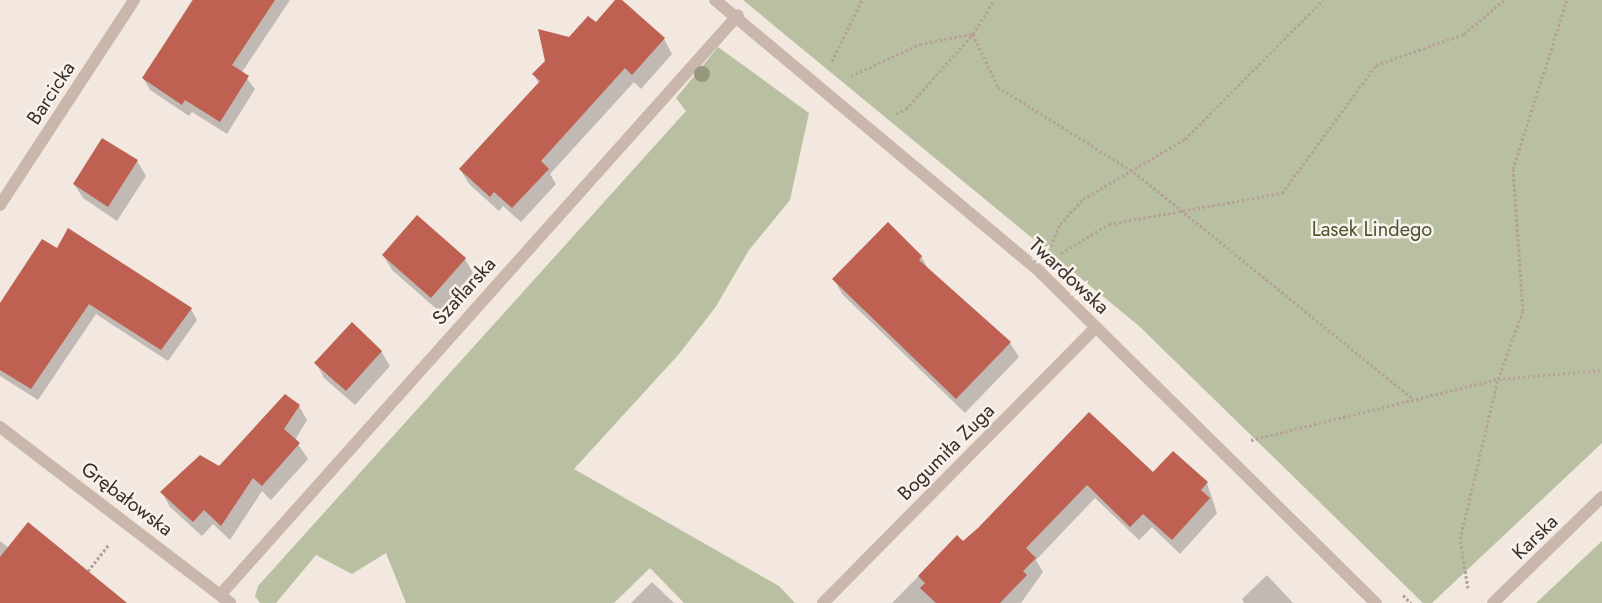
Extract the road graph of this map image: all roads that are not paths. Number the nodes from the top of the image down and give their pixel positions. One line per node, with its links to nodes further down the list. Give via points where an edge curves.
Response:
1 (134, 0): 4 (street, Barcicka)
2 (715, 0): 3 (street, Twardowska)
3 (738, 15): 5 (street, Twardowska, via 1040,272); 8 (street, Szaflarska)
4 (0, 206)
5 (1096, 327): 9 (street, Bogumiła Zuga); 10 (street, Twardowska)
6 (0, 427): 8 (street, Grębałowska)
7 (1602, 497): 11 (street, Karska)
8 (225, 599)
9 (823, 603)
10 (1376, 603)
11 (1493, 603)

